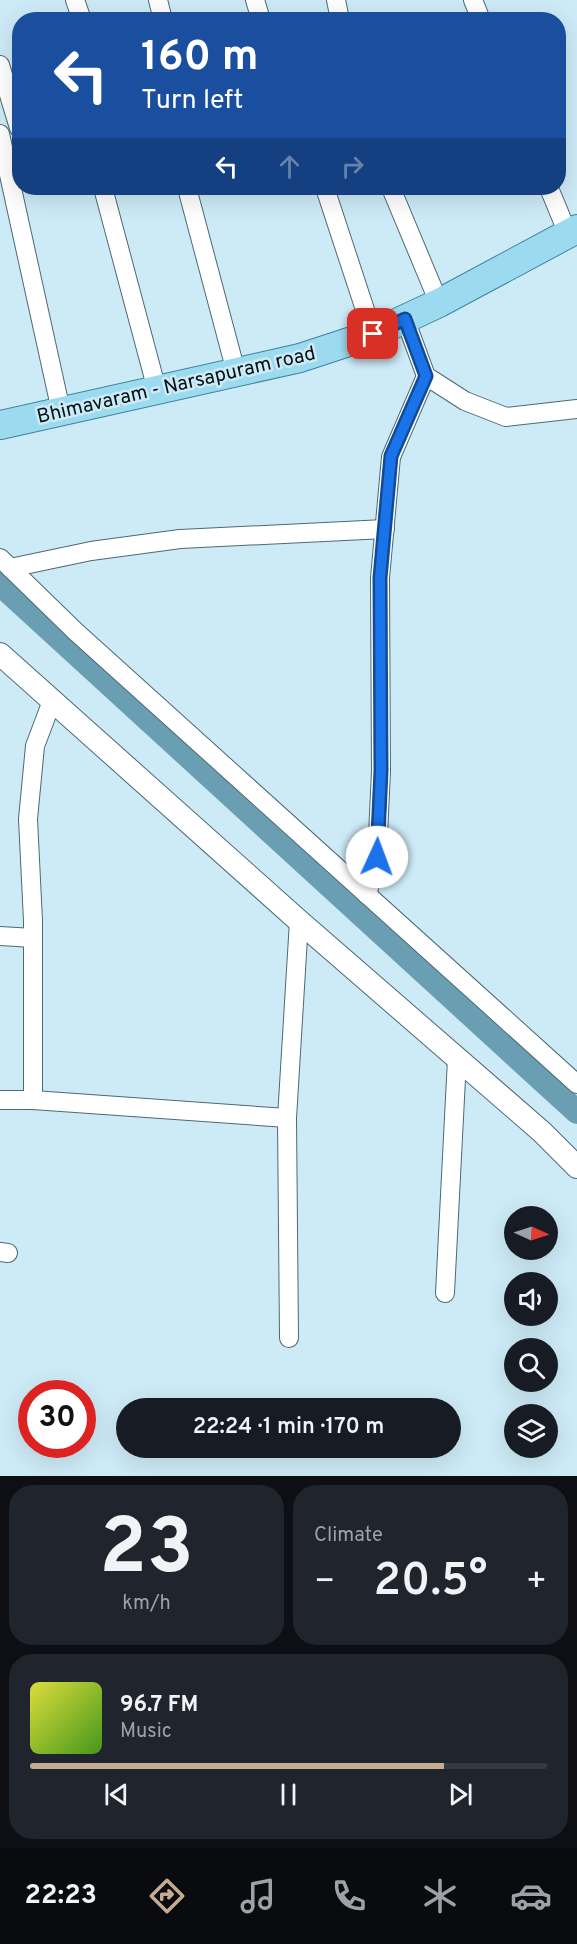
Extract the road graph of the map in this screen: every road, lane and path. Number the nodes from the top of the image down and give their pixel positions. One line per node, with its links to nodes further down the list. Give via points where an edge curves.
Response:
1 (0, 65): 2 (street)
2 (12, 105)
3 (0, 134): 4 (street)
4 (12, 188)
5 (14, 195): 19 (street)
6 (105, 195): 17 (street)
7 (189, 195): 15 (street)
8 (327, 195): 14 (street)
9 (395, 195): 12 (street)
10 (553, 195): 11 (street)
11 (572, 232): 12 (main road, Bhimavaram - Narsapuram road)
12 (439, 303): 13 (main road, Bhimavaram - Narsapuram road)
13 (405, 319): 14 (main road, Bhimavaram - Narsapuram road); 16 (street)
14 (373, 334): 15 (main road, Bhimavaram - Narsapuram road, via 300,358)
15 (236, 372): 17 (main road, Bhimavaram - Narsapuram road)
16 (426, 376): 18 (street, via 465,401 506,417); 21 (street, via 391,456)
17 (157, 390): 19 (main road, Bhimavaram - Narsapuram road)
18 (577, 409)
19 (62, 411): 20 (main road, Bhimavaram - Narsapuram road)
20 (0, 425)
21 (385, 529): 22 (street, via 180,539); 25 (street, via 380,578 381,771 377,857)
22 (5, 563): 25 (street)
23 (0, 654): 24 (street)
24 (51, 701): 26 (street); 28 (street, via 35,746 28,819)
25 (367, 895): 30 (street)
26 (299, 921): 29 (street); 33 (street)
27 (0, 936): 28 (street)
28 (33, 938): 32 (street)
29 (457, 1059): 34 (street); 35 (street)
30 (577, 1084)
31 (0, 1100): 32 (street)
32 (33, 1100): 33 (street)
33 (288, 1118): 36 (street)
34 (577, 1167)
35 (446, 1293)
36 (289, 1338)

